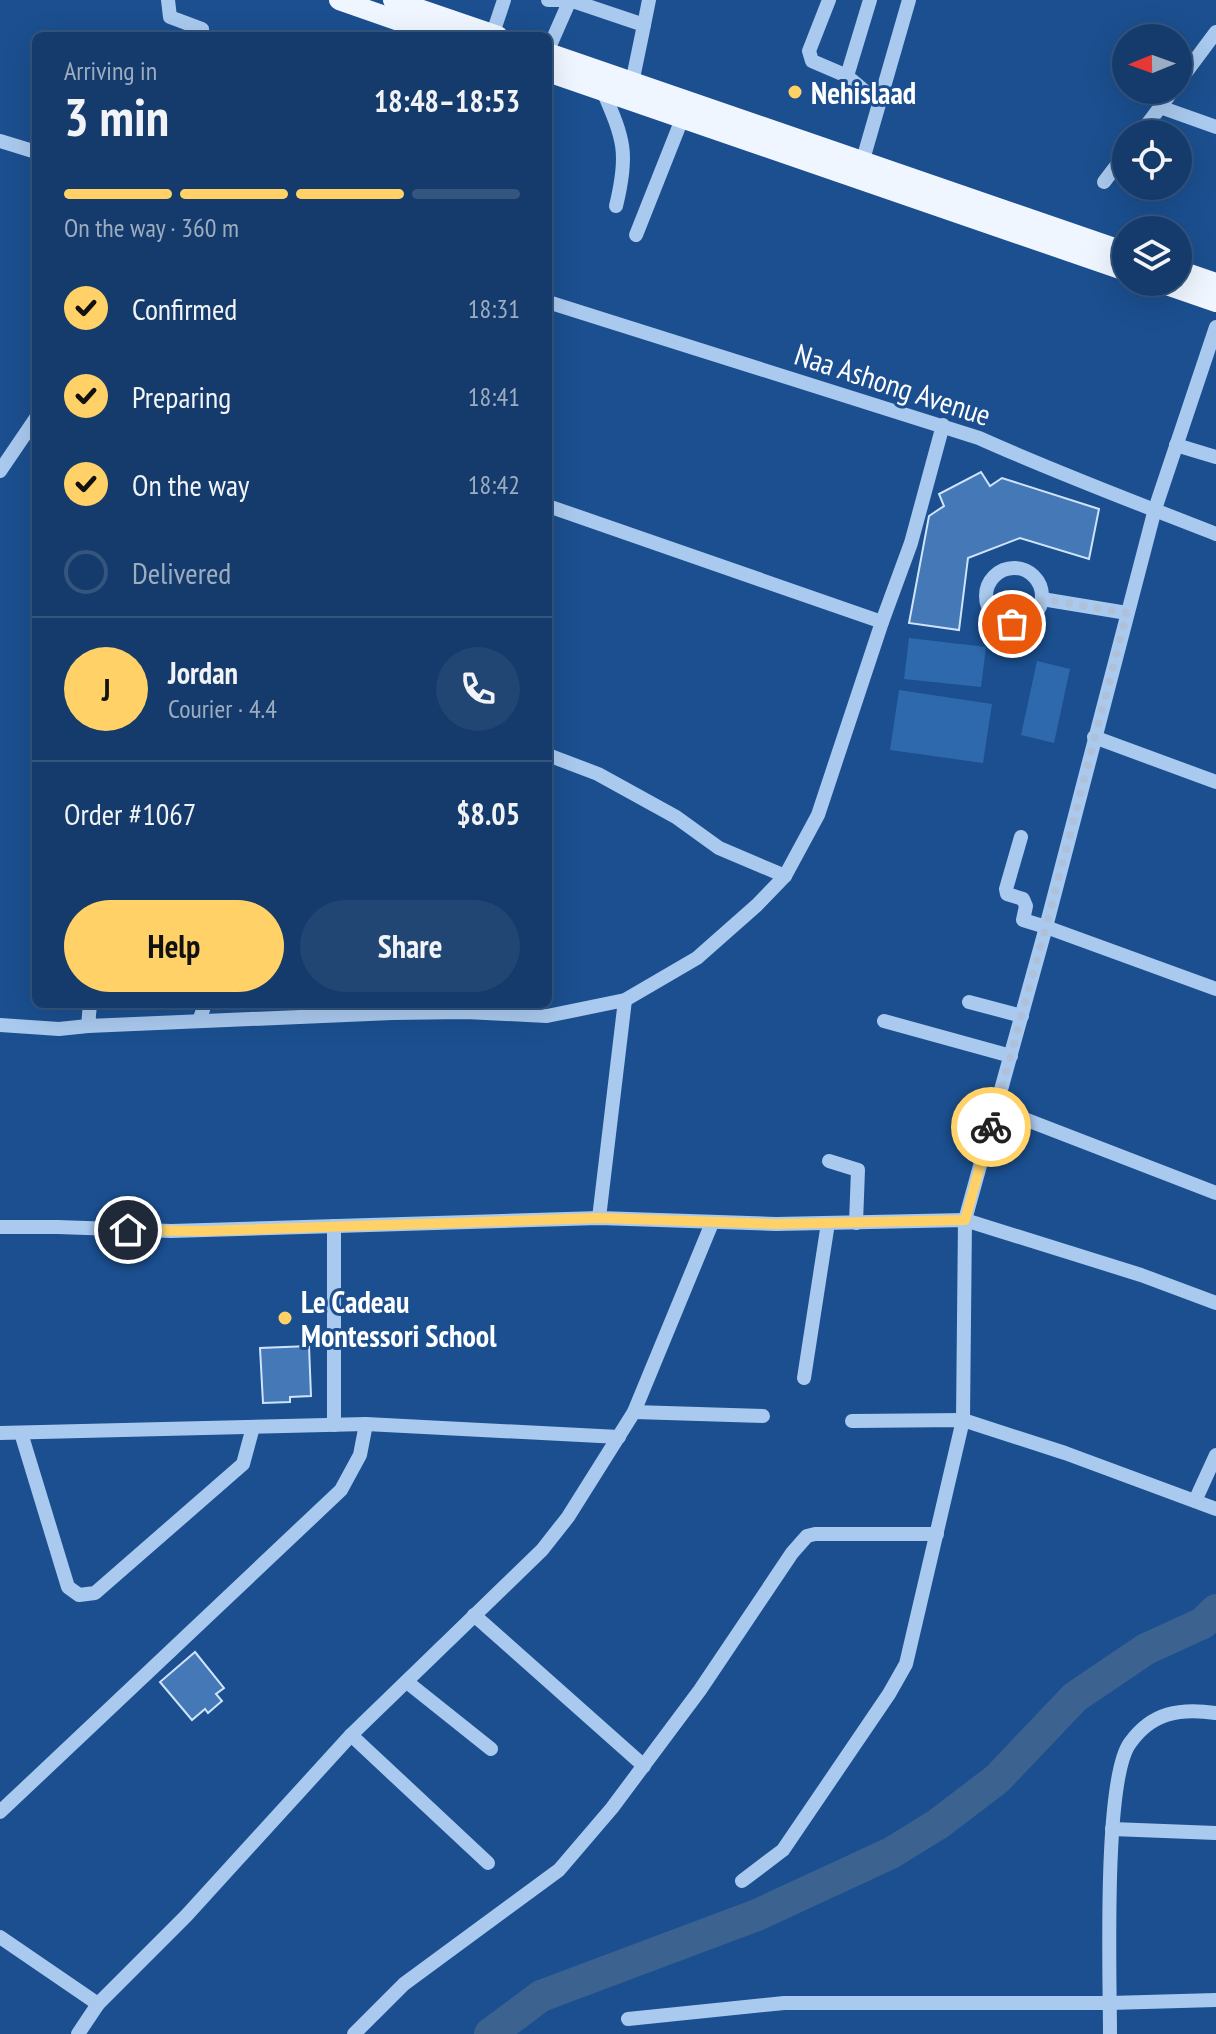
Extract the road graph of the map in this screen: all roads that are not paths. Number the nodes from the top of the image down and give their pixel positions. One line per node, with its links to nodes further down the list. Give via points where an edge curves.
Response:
1 (168, 0): 12 (street, via 170,17)
2 (339, 0): 13 (main road)
3 (393, 0): 14 (main road)
4 (504, 0): 15 (street)
5 (548, 0): 6 (street)
6 (570, 0)
7 (649, 0): 11 (street)
8 (829, 0): 21 (street, via 810,57)
9 (870, 0): 21 (street)
10 (909, 0): 24 (street)
11 (644, 25): 17 (street, via 570,0); 22 (street)
12 (202, 29)
13 (431, 32)
14 (486, 32)
15 (496, 32)
16 (1216, 32): 19 (street)
17 (552, 43)
18 (552, 53): 22 (main road)
19 (1192, 64)
20 (552, 73): 23 (main road)
21 (847, 76): 24 (street)
22 (632, 83): 32 (main road)
23 (603, 91): 27 (main road); 35 (street, via 621,134 624,157)
24 (879, 103): 32 (street)
25 (1162, 104): 26 (street)
26 (1160, 107): 28 (street); 29 (street)
27 (682, 119): 36 (street); 38 (main road)
28 (1150, 120)
29 (1216, 127)
30 (0, 141): 31 (street)
31 (32, 151)
32 (862, 163): 37 (main road)
33 (1112, 171): 34 (street)
34 (1104, 182)
35 (616, 206)
36 (636, 235)
37 (1112, 247)
38 (1112, 266)
39 (1192, 275): 40 (main road)
40 (1216, 283)
41 (1192, 294): 42 (main road)
42 (1216, 302)
43 (552, 303): 46 (street, Naa Ashong Avenue)
44 (1216, 327): 47 (street)
45 (32, 424): 49 (street)
46 (943, 425): 51 (street, Naa Ashong Avenue); 55 (street, via 911,543)
47 (1176, 445): 48 (street); 51 (street)
48 (1216, 457)
49 (0, 471)
50 (552, 507): 55 (street)
51 (1155, 509): 52 (street, Naa Ashong Avenue); 54 (street)
52 (1216, 534)
53 (1042, 599): 54 (street)
54 (1127, 613): 56 (street)
55 (882, 622): 60 (street, via 818,815)
56 (1094, 737): 58 (street); 61 (street)
57 (552, 757): 60 (street, via 598,774 676,817 719,848)
58 (1216, 782)
59 (1021, 837): 61 (street, via 1007,894 1023,899 1023,920)
60 (785, 876): 63 (street, via 697,958)
61 (1046, 927): 62 (street); 67 (street)
62 (1216, 989)
63 (625, 1000): 68 (street, via 547,1016 392,1013); 76 (street)
64 (969, 1002): 67 (street)
65 (90, 1008): 71 (street)
66 (204, 1008): 68 (street)
67 (1022, 1016): 72 (street)
68 (199, 1021): 71 (street)
69 (884, 1021): 72 (street)
70 (0, 1025): 71 (street)
71 (88, 1026)
72 (1011, 1056): 73 (street)
73 (996, 1108): 75 (street); 77 (street)
74 (829, 1161): 80 (street, via 858,1170)
75 (1216, 1193)
76 (599, 1218): 78 (street); 81 (street)
77 (965, 1220): 80 (street); 83 (street); 87 (street)
78 (712, 1223): 79 (street); 85 (street)
79 (828, 1223): 80 (street); 84 (street)
80 (856, 1223)
81 (334, 1226): 82 (street, via 171,1231); 90 (street)
82 (0, 1227)
83 (1216, 1303)
84 (804, 1378)
85 (634, 1412): 86 (street); 94 (street)
86 (763, 1416)
87 (963, 1420): 88 (street); 96 (street); 98 (street)
88 (852, 1421)
89 (366, 1424): 90 (street); 94 (street); 105 (street, via 360,1455 341,1490)
90 (334, 1425): 91 (street)
91 (253, 1427): 93 (street); 93 (street, via 243,1464 95,1593 79,1595 68,1587)
92 (0, 1433): 93 (street)
93 (21, 1433)
94 (619, 1437): 99 (street, via 542,1550)
95 (1216, 1455): 96 (street)
96 (1195, 1501): 97 (street)
97 (1216, 1509)
98 (937, 1534): 104 (street, via 807,1536); 109 (street, via 906,1664 783,1850)
99 (474, 1615): 100 (street); 104 (street)
100 (407, 1682): 102 (street); 103 (street)
101 (1216, 1713): 106 (street, via 1173,1712 1150,1721 1129,1744 1121,1761)
102 (351, 1735): 108 (street); 113 (street)
103 (491, 1749)
104 (644, 1766): 116 (street, via 559,1870 404,1984)
105 (0, 1812)
106 (1112, 1829): 107 (street); 112 (street)
107 (1216, 1833)
108 (488, 1863)
109 (742, 1881)
110 (0, 1937): 113 (street)
111 (1216, 2000): 112 (street)
112 (1110, 2003): 114 (street, via 784,2003); 117 (street)
113 (98, 2004): 115 (street)
114 (628, 2019)
115 (78, 2034)
116 (354, 2034)
117 (1110, 2034)

